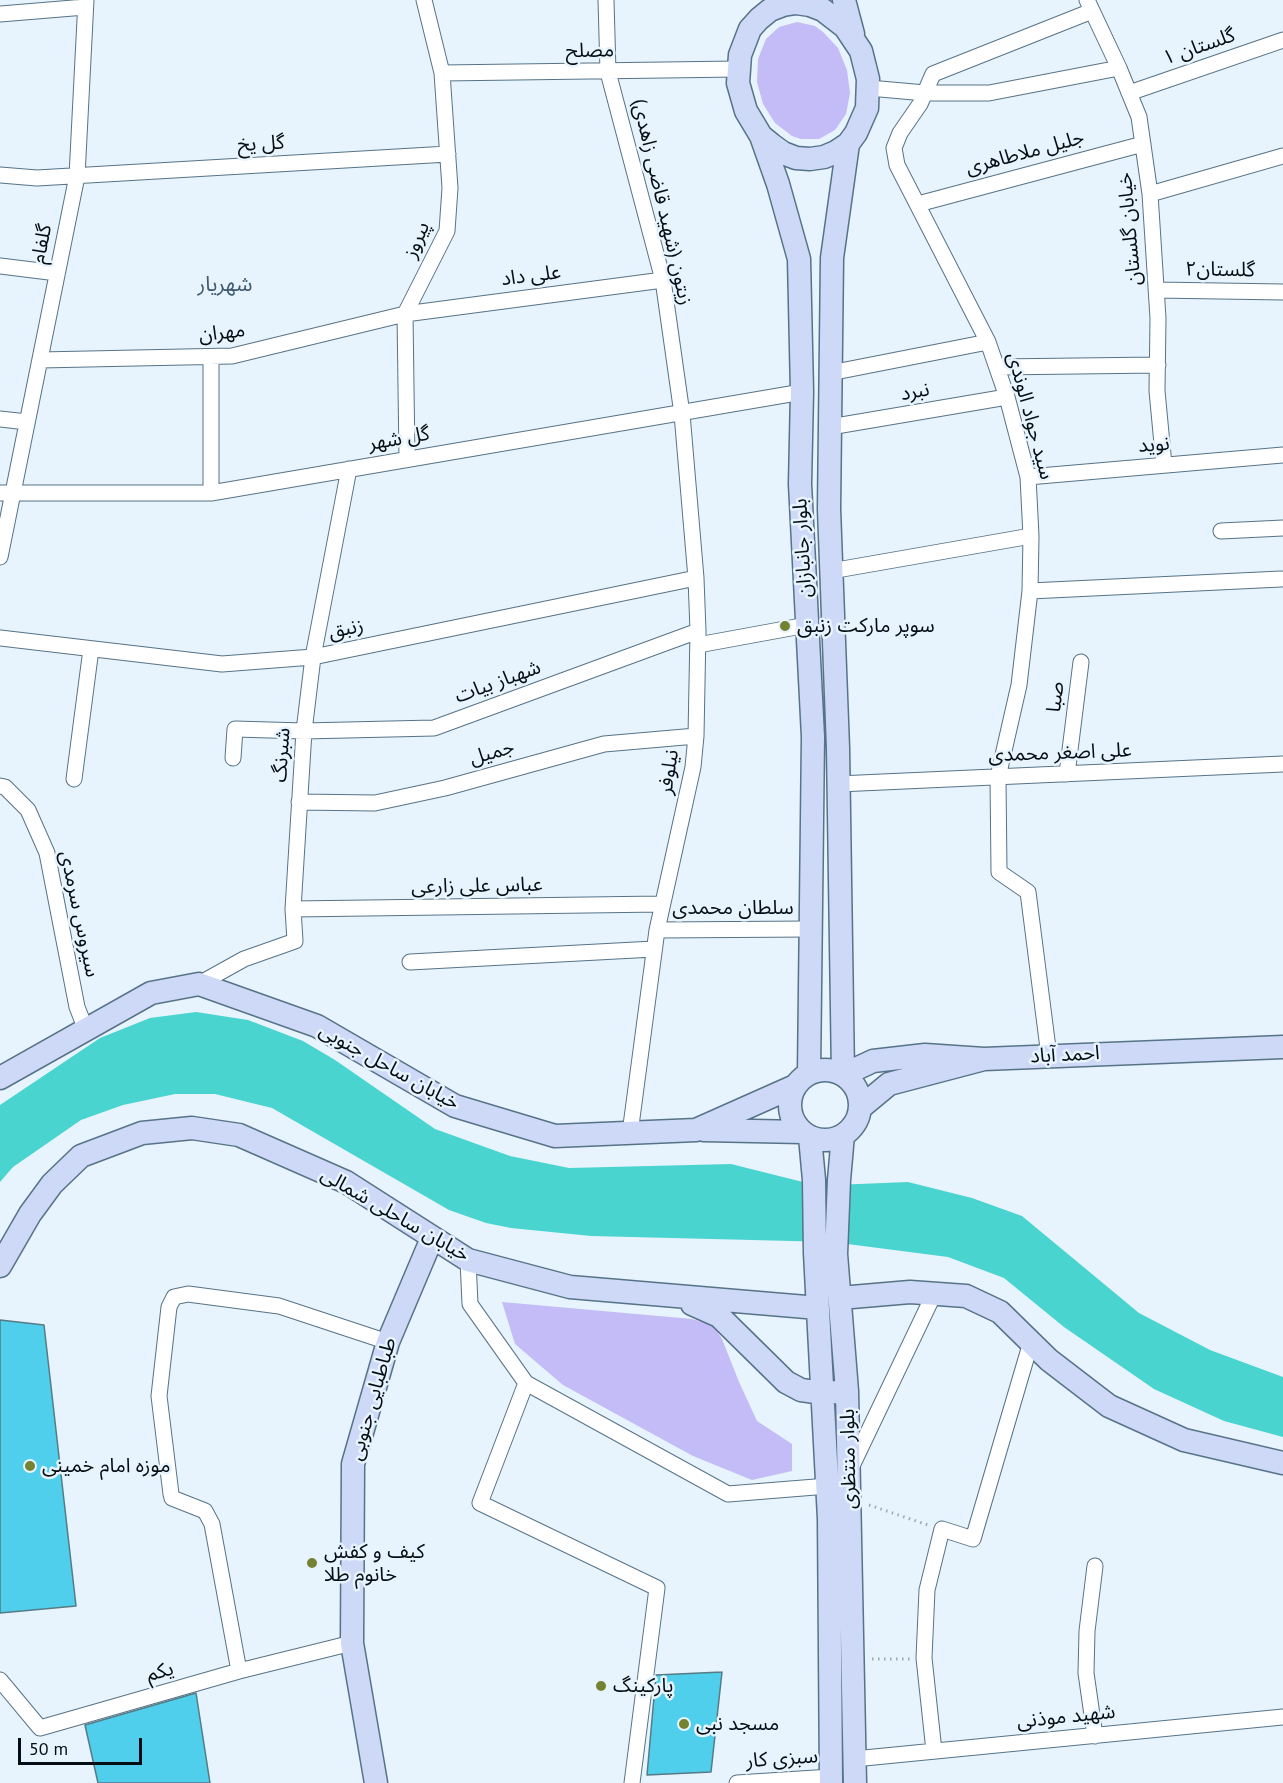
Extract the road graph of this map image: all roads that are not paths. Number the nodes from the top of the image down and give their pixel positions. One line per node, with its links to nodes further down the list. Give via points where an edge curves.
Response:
1 (424, 0): 14 (street, پیروز)
2 (606, 0): 13 (street, زیتون (شهید قاضی زاهدی))
3 (759, 0): 8 (main road)
4 (844, 0): 9 (main road)
5 (86, 3): 7 (street); 24 (street, گلفام)
6 (1090, 5): 11 (street, خیابان گلستان); 16 (street, via 933,74)
7 (0, 14)
8 (750, 29): 9 (main road, via 770,10 796,3 829,14); 12 (main road)
9 (854, 38): 15 (main road, via 866,65)
10 (1283, 40): 17 (street, گلستان ۱)
11 (1119, 68): 16 (street, via 989,93); 17 (street, خیابان گلستان)
12 (738, 69): 13 (street, مصلح); 18 (main road, via 741,98)
13 (608, 72): 14 (street, مصلح); 29 (street, زیتون (شهید قاضی زاهدی))
14 (442, 73): 21 (street, پیروز)
15 (869, 88): 16 (street); 19 (main road, via 863,121)
16 (925, 93): 26 (street, سید جواد الوندی, via 894,148 897,165)
17 (1129, 93): 20 (street, خیابان گلستان, via 1139,117)
18 (761, 136): 19 (main road, via 796,158 824,157); 39 (main road, بلوار جانبازان, via 799,259)
19 (848, 144): 38 (main road, بلوار جانبازان, via 832,258)
20 (1143, 144): 25 (street, خیابان گلستان); 26 (street, جلیل ملاطاهری)
21 (448, 154): 24 (street, گل یخ); 32 (street, پیروز, via 447,231)
22 (1283, 156): 25 (street)
23 (0, 175): 24 (street, گل یخ)
24 (77, 176): 28 (street, گلفام)
25 (1150, 194): 30 (street, خیابان گلستان)
26 (918, 204): 33 (street, سید جواد الوندی)
27 (0, 266): 28 (street)
28 (57, 273): 35 (street, گلفام)
29 (663, 280): 32 (street, علی داد); 41 (street, زیتون (شهید قاضی زاهدی))
30 (1156, 290): 31 (street, گلستان۲); 36 (street, خیابان گلستان)
31 (1283, 292)
32 (405, 314): 34 (street, مهران, via 232,357); 46 (street, پیروز)
33 (988, 342): 37 (street, سید جواد الوندی); 38 (street)
34 (211, 357): 35 (street, مهران); 51 (street)
35 (40, 360): 43 (street, گلفام)
36 (1158, 365): 37 (street); 47 (street, خیابان گلستان)
37 (997, 366): 40 (street, سید جواد الوندی)
38 (830, 373): 44 (main road, بلوار جانبازان)
39 (802, 392): 41 (street, گل شهر); 60 (main road, بلوار جانبازان, via 800,484)
40 (1007, 397): 44 (street, نبرد); 49 (street, سید جواد الوندی)
41 (681, 414): 46 (street, گل شهر); 57 (street, نیلوفر)
42 (0, 419): 43 (street)
43 (27, 422): 50 (street, گلفام)
44 (830, 427): 56 (main road, بلوار جانبازان)
45 (1283, 455): 47 (street, نوید)
46 (407, 459): 48 (street, گل شهر)
47 (1164, 465): 49 (street, نوید)
48 (349, 469): 51 (street, گل شهر); 64 (street, شبرنگ)
49 (1029, 477): 54 (street, سید جواد الوندی)
50 (6, 493): 51 (street, گل شهر); 55 (street)
51 (211, 493)
52 (1283, 528): 53 (street)
53 (1221, 531)
54 (1031, 536): 56 (street); 59 (street, سید جواد الوندی)
55 (0, 557)
56 (831, 571): 73 (main road, بلوار جانبازان)
57 (696, 578): 62 (street, نیلوفر); 64 (street, زنبق)
58 (1281, 579): 59 (street)
59 (1030, 591): 71 (street, سید جواد الوندی, via 1019,685)
60 (807, 625): 62 (street, شهباز بیات); 78 (main road, بلوار جانبازان, via 813,737)
61 (0, 638): 63 (street, زنبق)
62 (698, 638): 66 (street, شهباز بیات, via 434,728); 67 (street, نیلوفر)
63 (91, 649): 64 (street, زنبق, via 222,664); 72 (street)
64 (313, 657): 66 (street, شبرنگ)
65 (1081, 662): 70 (street, صبا)
66 (304, 731): 68 (street, شهباز بیات, via 235,729); 75 (street, شبرنگ)
67 (696, 736): 75 (street, جمیل, via 603,744 445,788 375,803); 76 (street, نیلوفر, via 687,798)
68 (233, 758)
69 (1283, 764): 70 (street, علی اصغر محمدی)
70 (1067, 774): 71 (street, علی اصغر محمدی)
71 (998, 777): 73 (street, علی اصغر محمدی); 85 (street, سید جواد الوندی, via 999,872 1028,892)
72 (74, 779)
73 (838, 784): 87 (main road, بلوار جانبازان)
74 (0, 786): 83 (street, سیروس سرمدی, via 28,810 47,853 77,1007)
75 (300, 802): 77 (street, شبرنگ)
76 (661, 904): 77 (street, عباس علی زارعی); 79 (street, نیلوفر)
77 (293, 909): 82 (street, شبرنگ, via 295,941 244,959)
78 (810, 929): 79 (street, سلطان محمدی); 89 (main road, بلوار جانبازان)
79 (657, 930): 80 (street, نیلوفر)
80 (654, 949): 81 (street); 92 (street, نیلوفر)
81 (410, 962)
82 (199, 984): 83 (main road, via 151,993); 92 (main road, خیابان ساحل جنوبی, via 317,1026 455,1106 555,1136)
83 (86, 1030): 88 (main road)
84 (1283, 1047): 85 (main road, احمد آباد)
85 (1049, 1056): 86 (main road, احمد آباد)
86 (984, 1059): 87 (main road, via 925,1055 873,1061); 90 (main road, احمد آباد, via 889,1084)
87 (843, 1075): 89 (main road, via 821,1070); 90 (main road, via 856,1089)
88 (0, 1078)
89 (802, 1080): 91 (main road, خیابان ساحل جنوبی); 93 (main road, via 789,1105 791,1115)
90 (860, 1108): 94 (main road, via 852,1128)
91 (696, 1130): 92 (main road, خیابان ساحل جنوبی); 93 (main road)
92 (630, 1133)
93 (806, 1134): 94 (main road, via 827,1140); 96 (main road, بلوار منتظری)
94 (843, 1135): 96 (main road, بلوار منتظری)
95 (432, 1238): 97 (main road, خیابان ساحلی شمالی); 98 (main road, خیابان ساحلی شمالی, via 346,1182 239,1135 192,1128 142,1133 81,1156 52,1184); 103 (main road, طباطبایی جنوبی)
96 (825, 1253): 101 (main road, بلوار منتظری); 102 (main road, بلوار منتظری)
97 (468, 1260): 100 (main road, خیابان ساحلی شمالی, via 570,1287); 105 (street, via 470,1304)
98 (0, 1266)
99 (934, 1294): 101 (main road, via 910,1292); 104 (main road, via 966,1296 1000,1312); 109 (street)
100 (677, 1297): 102 (main road, خیابان ساحلی شمالی); 107 (main road, via 719,1316 786,1382 801,1390)
101 (840, 1298): 106 (main road, بلوار منتظری)
102 (818, 1308): 107 (main road, بلوار منتظری)
103 (388, 1342): 112 (main road, طباطبایی جنوبی, via 353,1464); 113 (street, via 279,1306 188,1294 174,1297 159,1396 171,1494 172,1498 205,1511 212,1524)
104 (1031, 1342): 108 (main road, via 1110,1406 1184,1440); 117 (street, via 973,1539 942,1529 927,1590 924,1658)
105 (526, 1383): 110 (street, via 728,1494); 121 (street, via 480,1503 657,1588)
106 (848, 1391): 107 (main road); 109 (main road, بلوار منتظری)
107 (823, 1393): 110 (main road, بلوار منتظری)
108 (1283, 1463)
109 (850, 1471): 118 (main road, بلوار منتظری)
110 (828, 1486): 119 (main road, بلوار منتظری)
111 (1095, 1566): 116 (street, via 1086,1673)
112 (352, 1643): 113 (street, یکم); 120 (main road, طباطبایی جنوبی)
113 (239, 1671): 114 (street, یکم, via 40,1728)
114 (0, 1680)
115 (1283, 1717): 116 (street, شهید موذنی)
116 (1095, 1736): 117 (street, شهید موذنی)
117 (934, 1751): 118 (street, شهید موذنی)
118 (854, 1759): 123 (main road, بلوار منتظری)
119 (831, 1780): 122 (street, سبزی کار)
120 (376, 1783)
121 (632, 1783)
122 (737, 1783)
123 (855, 1783)

